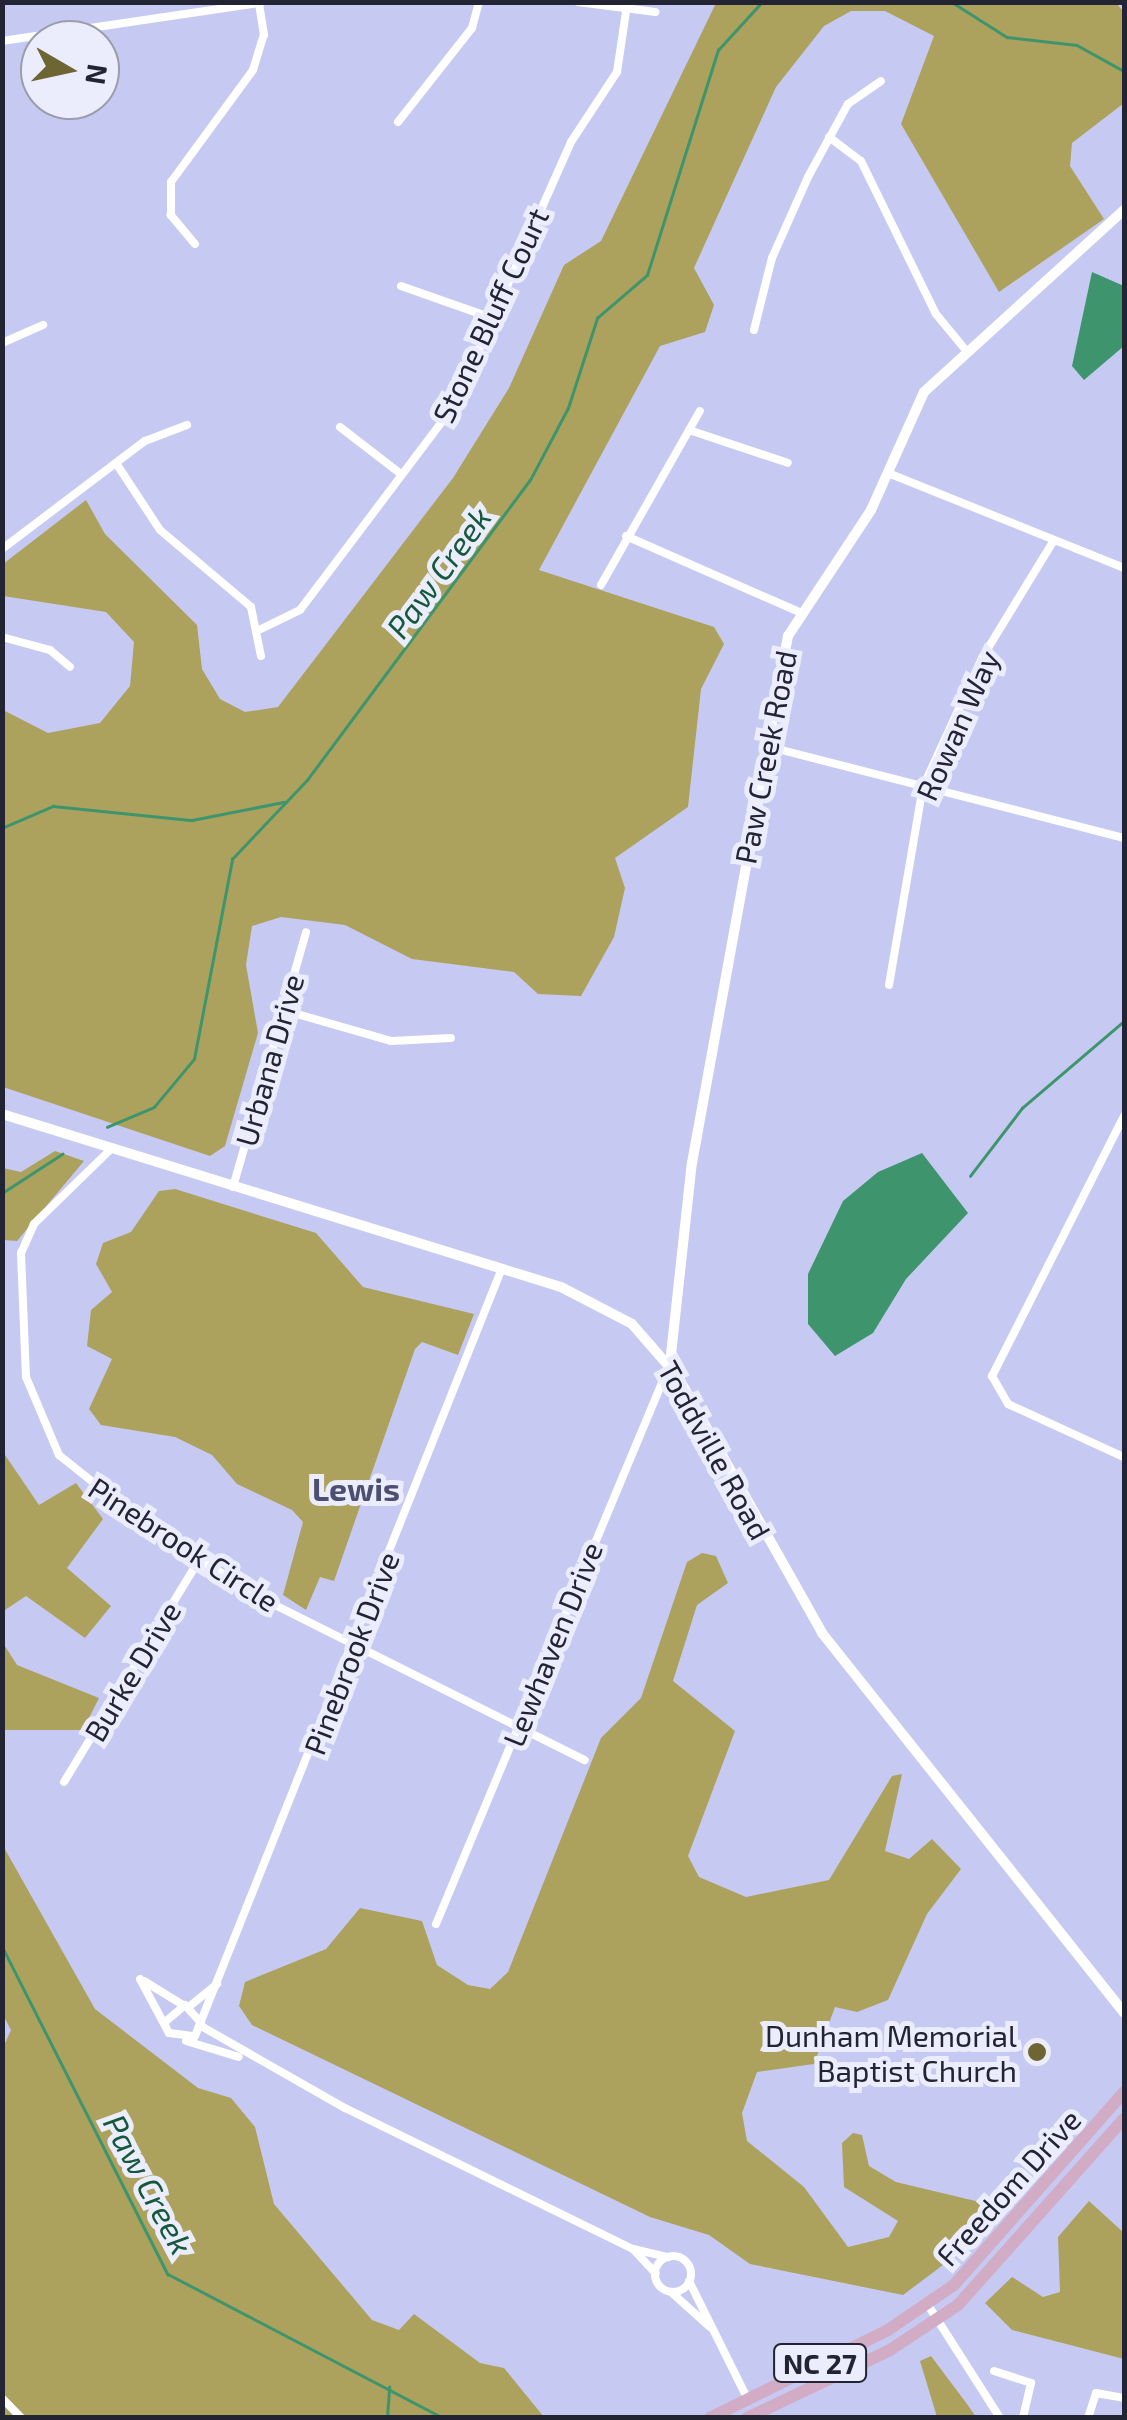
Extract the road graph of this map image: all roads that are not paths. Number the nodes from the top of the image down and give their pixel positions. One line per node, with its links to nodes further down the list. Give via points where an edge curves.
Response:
1 (478, 2): 8 (street, via 472,28)
2 (578, 2): 4 (street)
3 (260, 3): 6 (street); 11 (street, via 264,34 254,70 171,182 171,216)
4 (626, 12): 5 (street); 13 (street, Stone Bluff Court, via 616,72 571,142)
5 (655, 12)
6 (120, 26)
7 (882, 81): 9 (street, via 848,104)
8 (398, 122)
9 (829, 137): 15 (street, via 778,239); 17 (street, via 861,161 936,314)
10 (1124, 210): 17 (street, Paw Creek Road)
11 (195, 244)
12 (401, 286): 13 (street)
13 (492, 318): 25 (street, Stone Bluff Court, via 454,406)
14 (43, 324): 16 (street)
15 (754, 330)
16 (2, 344)
17 (964, 348): 24 (street, Paw Creek Road, via 917,401)
18 (700, 412): 21 (street)
19 (188, 425): 22 (street)
20 (340, 427): 25 (street)
21 (689, 430): 23 (street); 26 (street)
22 (116, 463): 28 (street); 32 (street, via 151,521 243,598)
23 (788, 464)
24 (888, 473): 27 (street); 31 (street, Paw Creek Road)
25 (402, 475): 32 (street, Stone Bluff Court, via 300,610)
26 (626, 536): 30 (street); 31 (street)
27 (1054, 540): 29 (street); 37 (street, Rowan Way, via 982,658)
28 (2, 549)
29 (1124, 568)
30 (601, 585)
31 (800, 613): 36 (street, Paw Creek Road, via 782,655)
32 (261, 629): 34 (street)
33 (2, 637): 35 (street, via 50,650)
34 (261, 656)
35 (70, 666)
36 (764, 746): 37 (street); 48 (street, Paw Creek Road, via 692,1163)
37 (923, 788): 38 (street); 40 (street, Rowan Way)
38 (1124, 838)
39 (306, 932): 41 (street, Urbana Drive)
40 (889, 984)
41 (283, 1010): 42 (street, via 391,1041); 46 (street, Urbana Drive)
42 (451, 1038)
43 (2, 1114): 45 (street, Toddville Road)
44 (1124, 1116): 49 (street, via 992,1376 1008,1404)
45 (110, 1150): 46 (street, Toddville Road); 50 (street, Pinebrook Circle, via 24,1241 28,1387 49,1440 74,1470)
46 (232, 1187): 47 (street, Toddville Road)
47 (502, 1268): 48 (street, Toddville Road, via 602,1304); 51 (street, Pinebrook Drive)
48 (670, 1364): 52 (street, Lewhaven Drive); 58 (street, Toddville Road, via 822,1633)
49 (1124, 1455)
50 (199, 1560): 51 (street, Pinebrook Circle); 54 (street, Burke Drive)
51 (353, 1647): 52 (street, Pinebrook Circle); 56 (street, Pinebrook Drive)
52 (518, 1728): 53 (street, Pinebrook Circle); 55 (street, Lewhaven Drive)
53 (585, 1760)
54 (64, 1782)
55 (436, 1924)
56 (220, 1981): 57 (street, Pinebrook Drive); 60 (street, Pinebrook Drive)
57 (187, 2006): 59 (street, Pinebrook Drive); 59 (street, via 140,1978); 60 (street)
58 (1124, 2012)
59 (165, 2022): 61 (street)
60 (200, 2024): 61 (street); 62 (street)
61 (184, 2041): 62 (street)
62 (244, 2058): 65 (street)
63 (1124, 2092): 70 (main road, Freedom Drive / NC 27, via 980,2261)
64 (1124, 2119): 71 (main road, Freedom Drive / NC 27, via 996,2268)
65 (633, 2249): 66 (street); 67 (street)
66 (668, 2257): 67 (street); 68 (street, via 684,2260)
67 (656, 2273): 69 (street)
68 (689, 2281): 69 (street); 72 (street)
69 (671, 2292): 72 (street)
70 (928, 2305): 71 (street); 75 (main road, Freedom Drive / NC 27)
71 (936, 2320): 79 (main road, Freedom Drive / NC 27); 80 (street)
72 (710, 2327): 75 (street)
73 (994, 2371): 81 (street, via 1031,2383)
74 (2, 2398): 77 (street)
75 (747, 2398): 78 (main road, Freedom Drive / NC 27)
76 (1124, 2398): 82 (street, via 1096,2393)
77 (21, 2418)
78 (710, 2418)
79 (747, 2418)
80 (1000, 2418)
81 (1024, 2418)
82 (1088, 2418)

